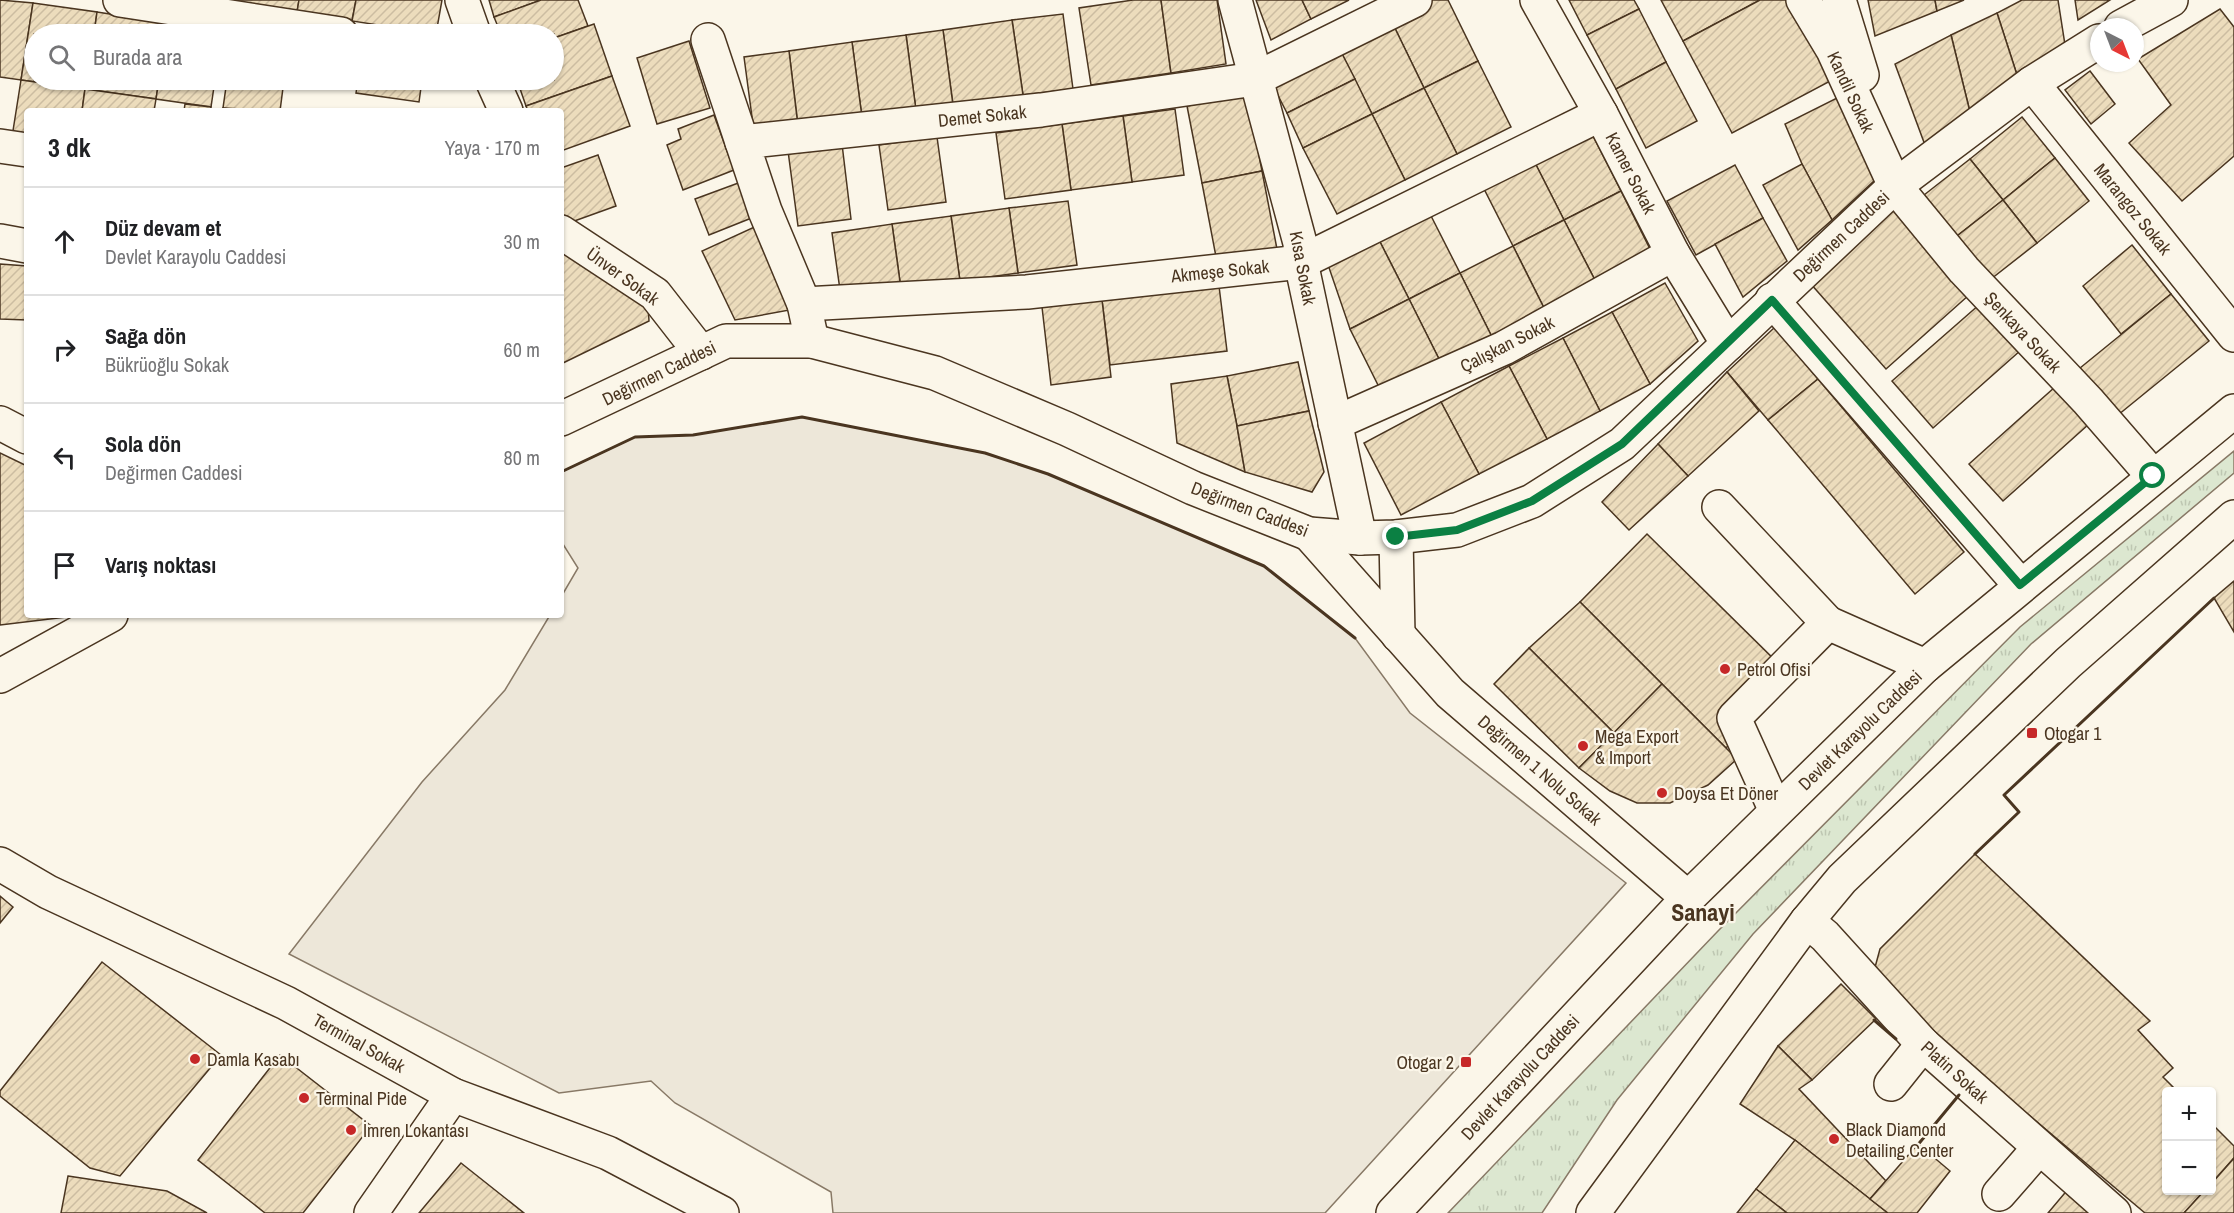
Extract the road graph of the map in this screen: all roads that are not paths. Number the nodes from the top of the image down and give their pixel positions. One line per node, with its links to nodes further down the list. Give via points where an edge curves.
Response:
1 (120, 0): 10 (street)
2 (462, 0): 11 (street)
3 (1235, 0): 14 (street, Kısa Sokak)
4 (1415, 0): 14 (street, Demet Sokak)
5 (1537, 0): 18 (street, Kamer Sokak)
6 (1803, 0): 22 (street, Kandil Sokak, via 1833,50)
7 (1839, 0): 22 (street)
8 (2171, 0): 9 (street)
9 (2138, 18)
10 (276, 24)
11 (470, 24)
12 (708, 40): 19 (street)
13 (2090, 47): 15 (street, Değirmen Caddesi)
14 (1255, 79): 19 (street, Demet Sokak, via 1041,110); 27 (street, Kısa Sokak, via 1300,243)
15 (2032, 83): 22 (street, Değirmen Caddesi); 30 (street, Marangoz Sokak)
16 (497, 90): 17 (street)
17 (505, 108)
18 (1601, 114): 26 (street, Kamer Sokak); 27 (street, Akmeşe Sokak)
19 (742, 142): 29 (street, via 765,211)
20 (0, 146): 21 (street)
21 (24, 150)
22 (1895, 186): 28 (street, Değirmen Caddesi); 39 (street, Şenkaya Sokak, via 1964,270)
23 (564, 234): 33 (street, Ünver Sokak, via 655,294)
24 (0, 242): 25 (street)
25 (24, 246)
26 (1673, 255): 32 (street, Kamer Sokak); 37 (street, Çalışkan Sokak, via 1504,348)
27 (1301, 262): 29 (street, Akmeşe Sokak, via 1027,292); 37 (street, Kısa Sokak)
28 (1772, 300): 32 (street, Değirmen Caddesi); 45 (street)
29 (804, 304): 31 (street)
30 (2234, 335)
31 (812, 341): 33 (street, Değirmen Caddesi, via 726,341); 42 (street, Değirmen Caddesi, via 936,373 1193,488)
32 (1728, 344): 43 (street, Değirmen Caddesi, via 1622,444 1532,501 1457,530)
33 (701, 353): 35 (street, Değirmen Caddesi)
34 (2234, 411): 39 (street, Devlet Karayolu Caddesi)
35 (564, 418)
36 (0, 423): 38 (street)
37 (1335, 423): 44 (street, Kısa Sokak)
38 (24, 435)
39 (2153, 476): 45 (street, Devlet Karayolu Caddesi)
40 (1719, 507): 47 (street)
41 (2234, 517): 54 (street, via 2068,663 1842,879)
42 (1309, 534): 44 (street, Değirmen Caddesi); 48 (street, Değirmen 1 Nolu Sokak)
43 (1396, 537): 44 (street, Değirmen Caddesi); 48 (street)
44 (1360, 538)
45 (2020, 585): 49 (street, Devlet Karayolu Caddesi)
46 (106, 618): 50 (street)
47 (1828, 622): 49 (street); 51 (street, via 1734,718)
48 (1398, 634): 53 (street, Değirmen 1 Nolu Sokak, via 1450,693)
49 (1925, 666): 51 (street, Devlet Karayolu Caddesi)
50 (0, 676)
51 (1776, 811): 53 (street, Devlet Karayolu Caddesi)
52 (0, 864): 57 (street, Terminal Sokak, via 48,892 286,1002)
53 (1688, 898): 62 (street, Devlet Karayolu Caddesi)
54 (1807, 921): 55 (street, Platin Sokak); 63 (street)
55 (1923, 1044): 56 (street); 58 (street, Platin Sokak)
56 (1891, 1084)
57 (453, 1095): 60 (street); 61 (street, Terminal Sokak, via 608,1153)
58 (2039, 1148): 59 (street); 64 (street, Platin Sokak)
59 (1999, 1194)
60 (371, 1213)
61 (722, 1213)
62 (1393, 1213)
63 (1593, 1213)
64 (2114, 1213)

